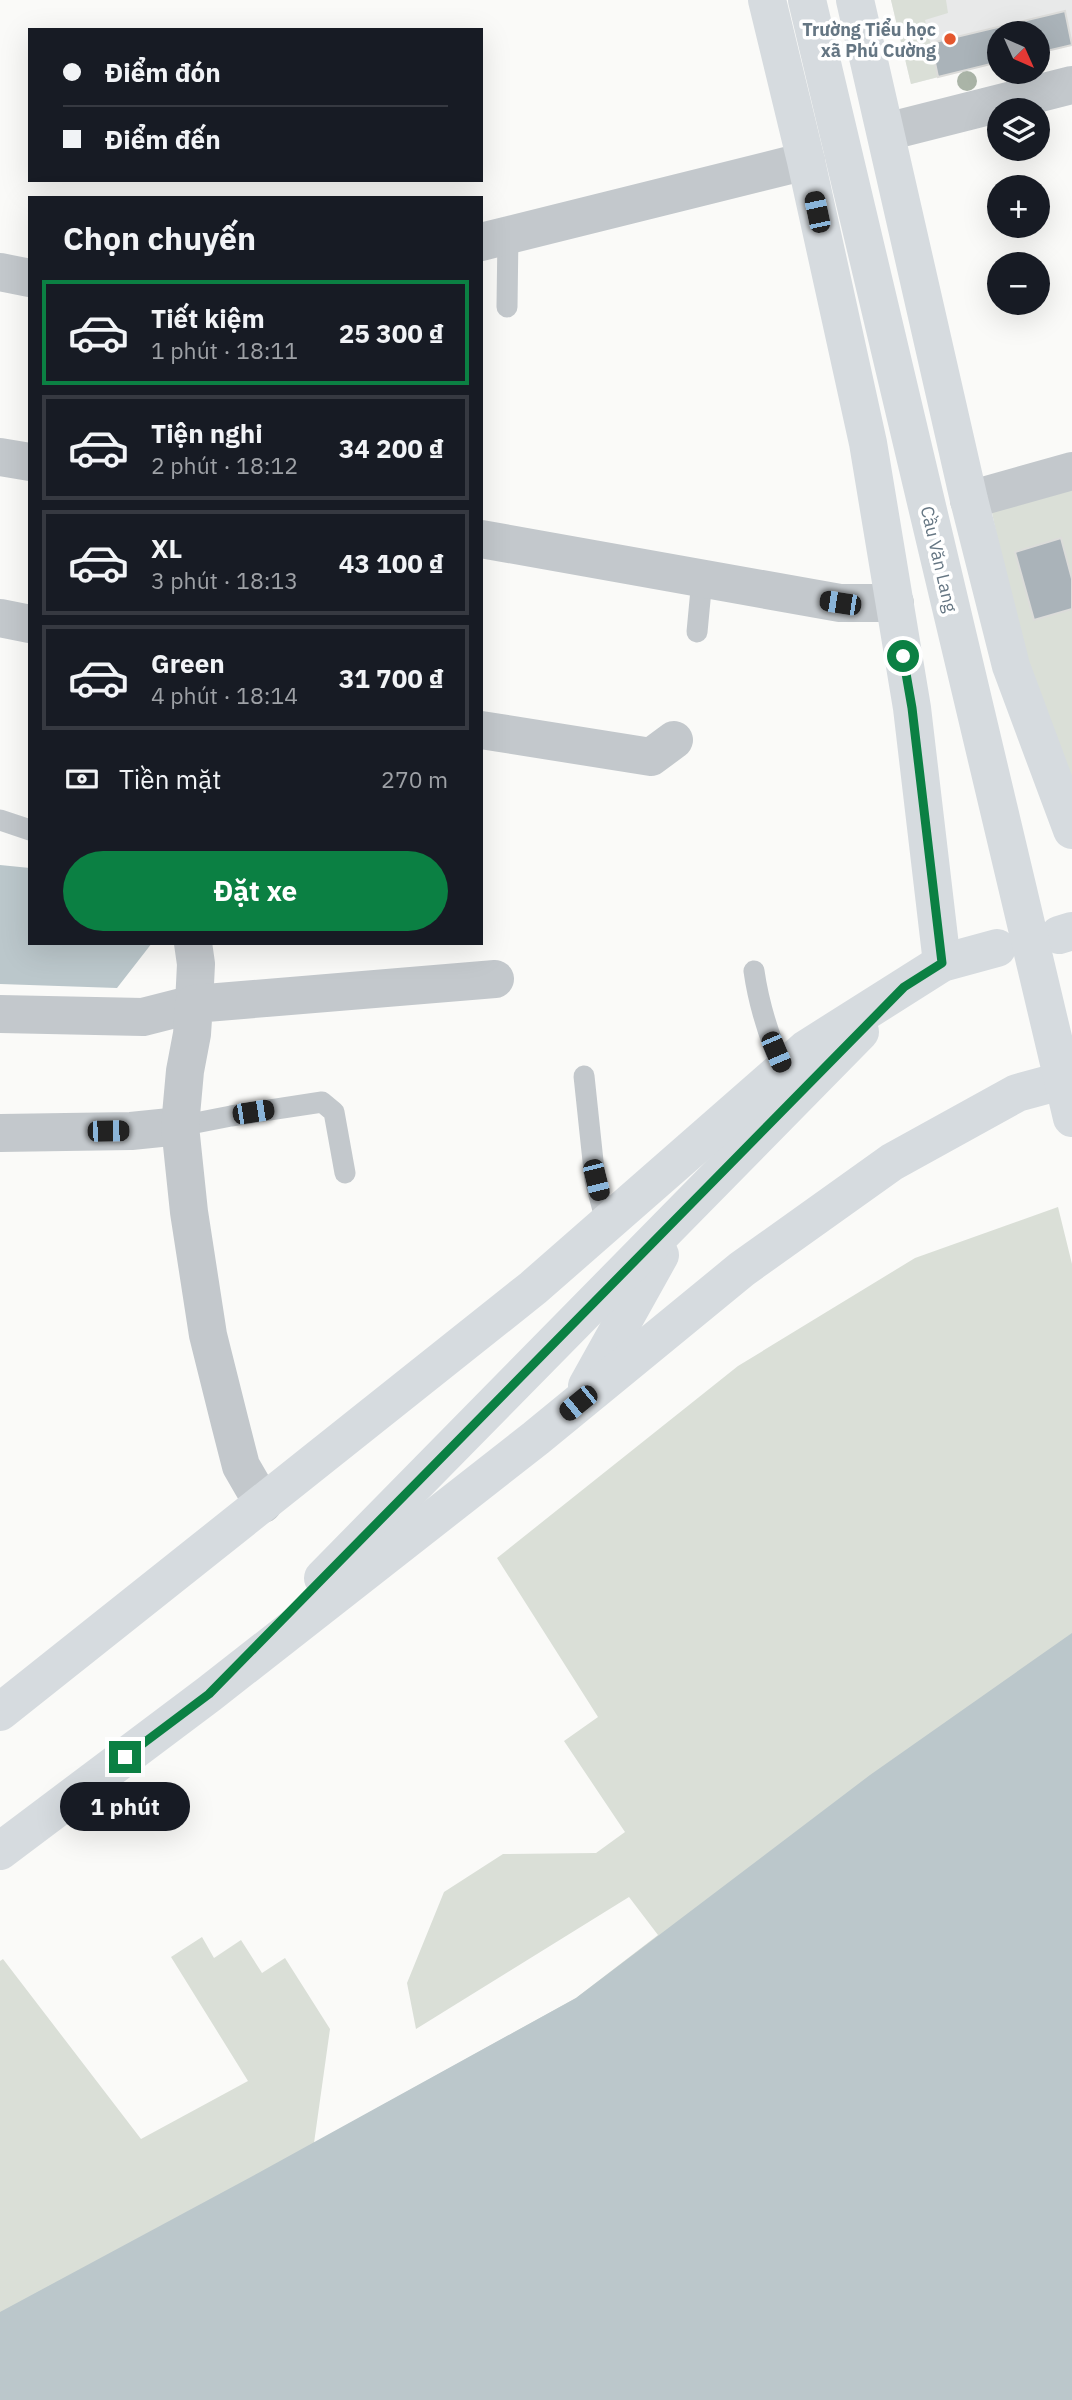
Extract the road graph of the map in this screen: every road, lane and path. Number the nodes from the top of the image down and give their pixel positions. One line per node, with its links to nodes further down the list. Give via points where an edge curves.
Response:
1 (767, 0): 6 (main road)
2 (807, 0): 37 (main road, Cầu Văn Lang)
3 (855, 0): 5 (main road)
4 (1072, 85): 5 (street)
5 (886, 132): 14 (main road)
6 (806, 161): 7 (street); 17 (main road, via 868,443)
7 (494, 238): 10 (lane)
8 (0, 272): 9 (street)
9 (28, 278)
10 (507, 307)
11 (0, 457): 12 (street)
12 (28, 462)
13 (1072, 471): 14 (street)
14 (969, 500): 25 (main road, via 1011,666)
15 (483, 539): 16 (street)
16 (702, 579): 17 (street, via 840,603); 20 (lane)
17 (895, 603): 28 (main road)
18 (0, 618): 19 (street)
19 (28, 624)
20 (697, 632)
21 (483, 730): 22 (street, via 651,757)
22 (674, 740)
23 (0, 820): 24 (lane)
24 (28, 829)
25 (1072, 830)
26 (193, 945): 32 (street)
27 (996, 948): 28 (main road)
28 (942, 963): 31 (main road)
29 (754, 971): 34 (lane, via 769,1036)
30 (495, 979): 32 (street)
31 (904, 987): 34 (main road, via 806,1048); 41 (main road)
32 (194, 1004): 33 (street, via 143,1017); 38 (street)
33 (0, 1014)
34 (783, 1069): 42 (main road)
35 (584, 1076): 42 (lane, via 596,1180)
36 (1072, 1078): 43 (main road, via 1017,1093 892,1162 742,1269)
37 (1072, 1118)
38 (180, 1126): 39 (street); 40 (lane, via 322,1102 334,1112); 44 (street, via 208,1335 241,1466)
39 (0, 1133)
40 (345, 1174)
41 (683, 1214): 43 (main road); 45 (main road)
42 (607, 1225): 44 (main road)
43 (578, 1403): 45 (main road)
44 (263, 1504): 46 (main road)
45 (209, 1694): 47 (main road)
46 (0, 1712)
47 (0, 1852)

